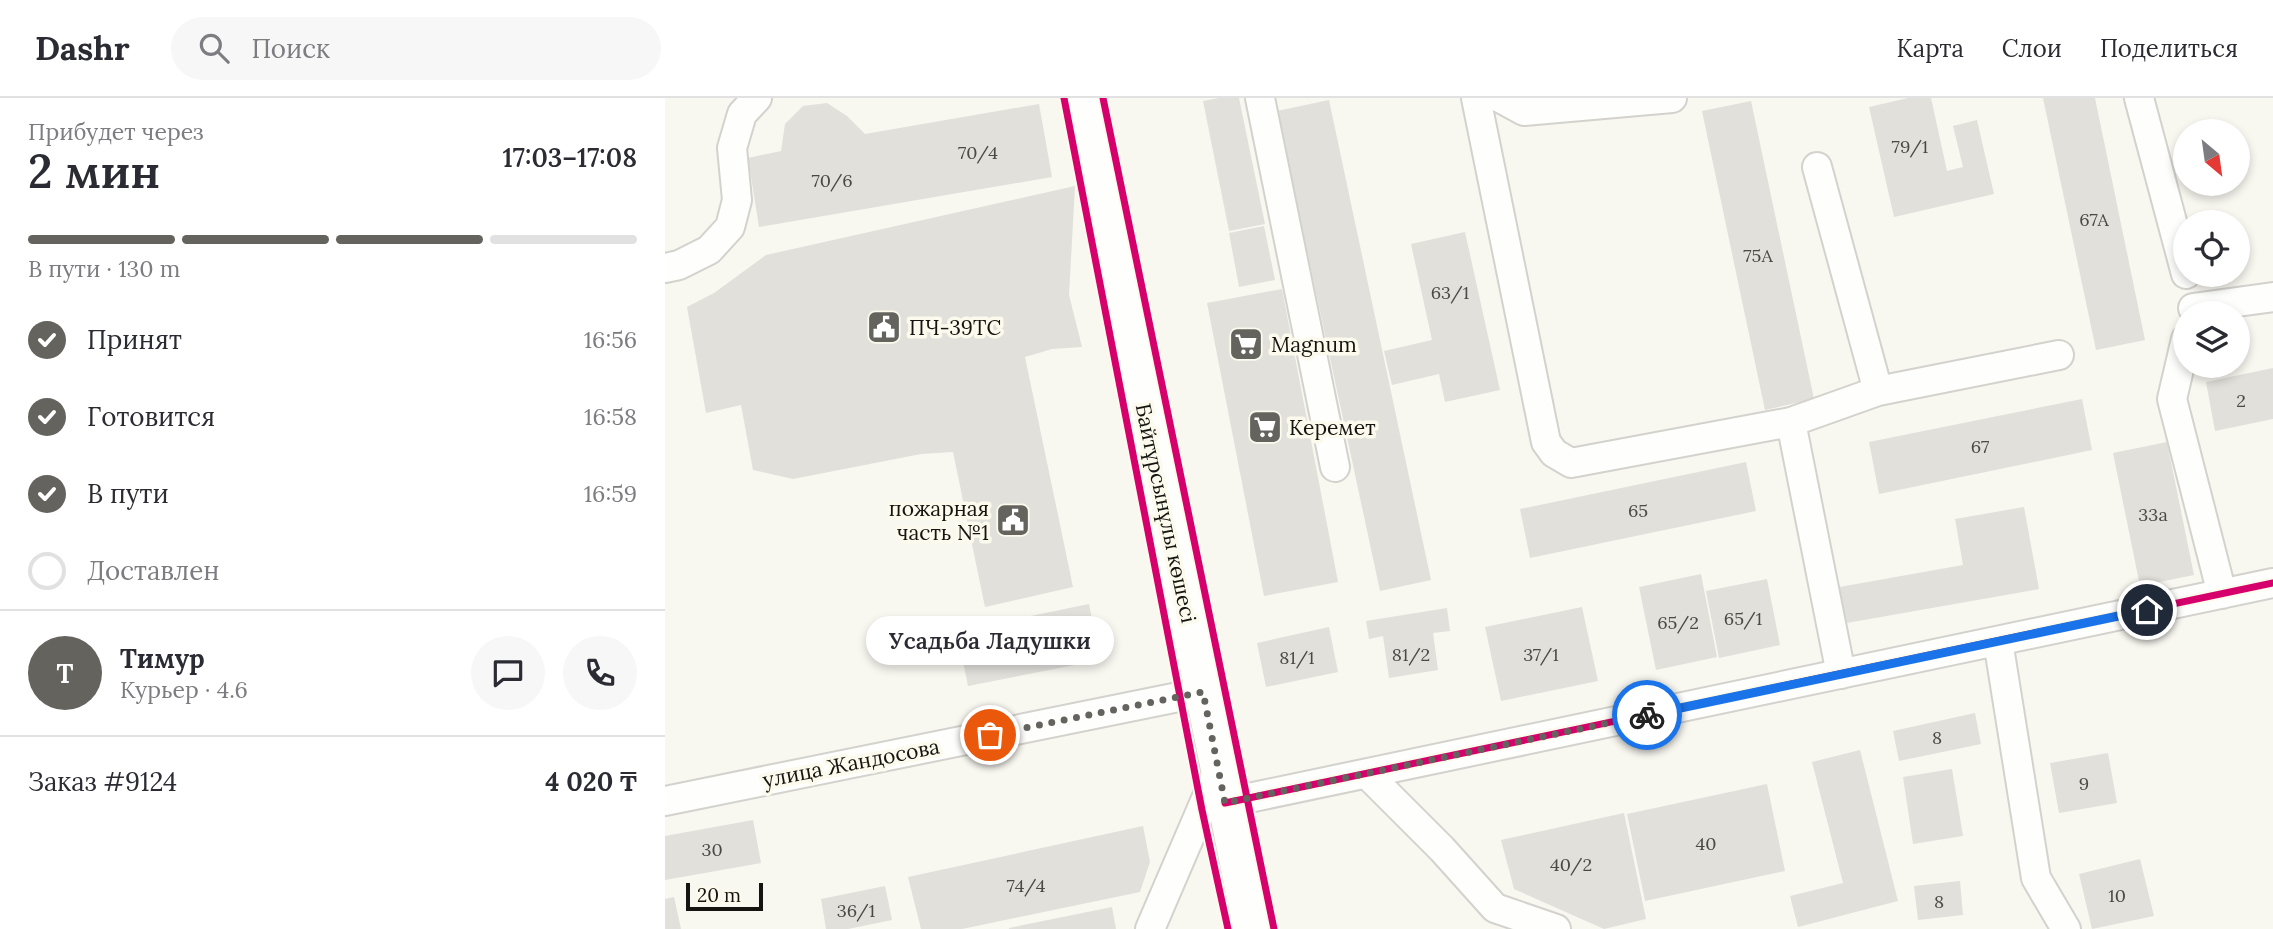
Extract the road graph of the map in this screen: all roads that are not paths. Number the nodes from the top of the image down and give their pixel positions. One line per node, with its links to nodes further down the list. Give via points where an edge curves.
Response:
1 (757, 98): 10 (street, via 742,114 731,148 737,200 730,227 709,250)
2 (1082, 98): 22 (main road, Байтұрсынұлы көшесі)
3 (1260, 98): 17 (street)
4 (1476, 98): 16 (street, via 1546,442 1554,453 1571,463)
5 (1500, 98): 6 (street, via 1524,111)
6 (1672, 98)
7 (2139, 98): 9 (street)
8 (1817, 167): 15 (street)
9 (2173, 225)
10 (665, 268)
11 (2273, 297): 12 (street)
12 (2250, 301)
13 (2060, 355): 15 (street)
14 (2177, 378): 19 (street, via 2172,400)
15 (1878, 391): 16 (street)
16 (1791, 422): 21 (street)
17 (1335, 467)
18 (2273, 583): 19 (street)
19 (2222, 594): 20 (street)
20 (1997, 641): 21 (street); 29 (street, via 2036,878)
21 (1841, 674): 23 (street)
22 (1203, 692): 24 (main road, Байтұрсынұлы көшесі); 25 (street, улица Жандосова)
23 (1367, 774): 24 (street); 28 (street, via 1495,908)
24 (1222, 787): 26 (street); 27 (main road, Байтұрсынұлы көшесі)
25 (665, 800)
26 (1150, 929)
27 (1251, 929)
28 (1556, 929)
29 (2066, 929)

